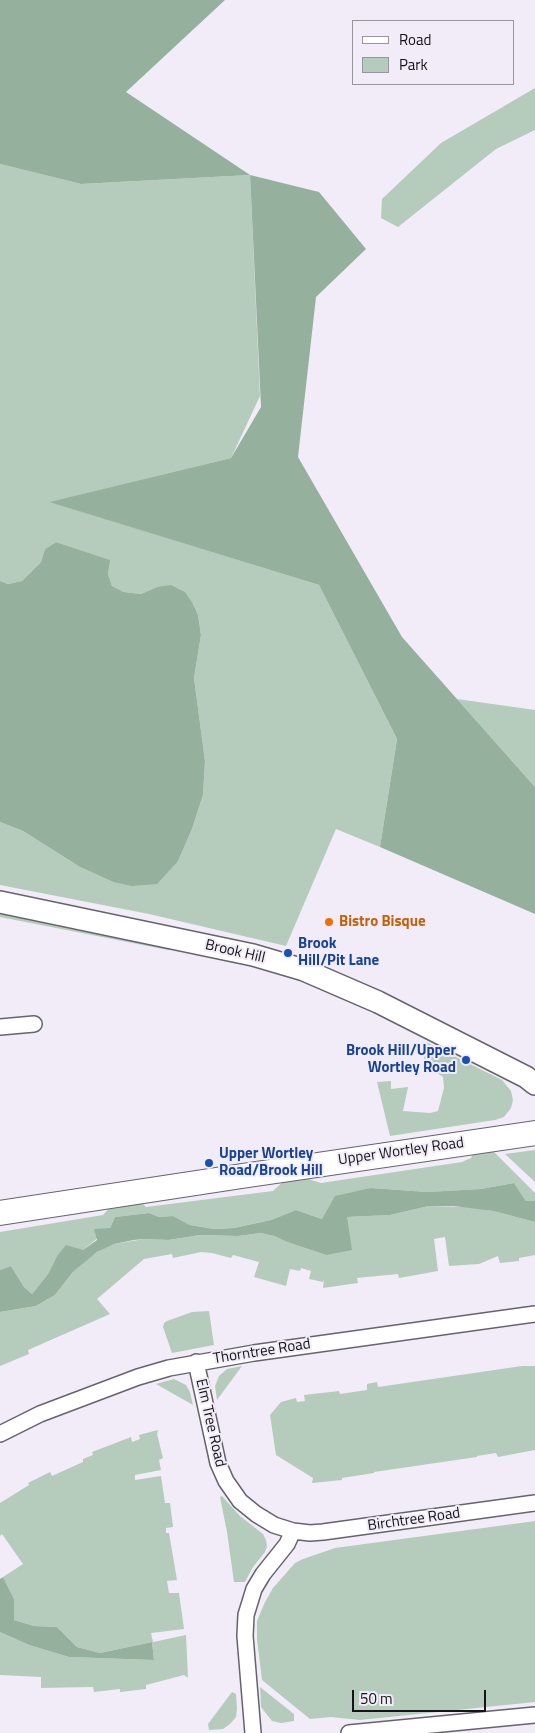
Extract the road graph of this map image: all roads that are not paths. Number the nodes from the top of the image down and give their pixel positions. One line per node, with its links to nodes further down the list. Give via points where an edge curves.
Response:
1 (0, 902): 4 (main road, Brook Hill, via 245,953 304,970 378,1002)
2 (34, 1024): 3 (street)
3 (0, 1027)
4 (535, 1084)
5 (535, 1133): 6 (main road, Upper Wortley Road)
6 (0, 1213)
7 (535, 1314): 8 (street, Thorntree Road)
8 (196, 1362): 9 (street, Thorntree Road, via 138,1377 40,1414); 11 (street, Elm Tree Road, via 218,1463 226,1481 240,1501 256,1514)
9 (0, 1434)
10 (535, 1504): 11 (street, Birchtree Road, via 323,1532)
11 (293, 1531): 13 (street, via 254,1589 246,1615)
12 (535, 1715): 14 (street)
13 (253, 1733)
14 (349, 1733)

